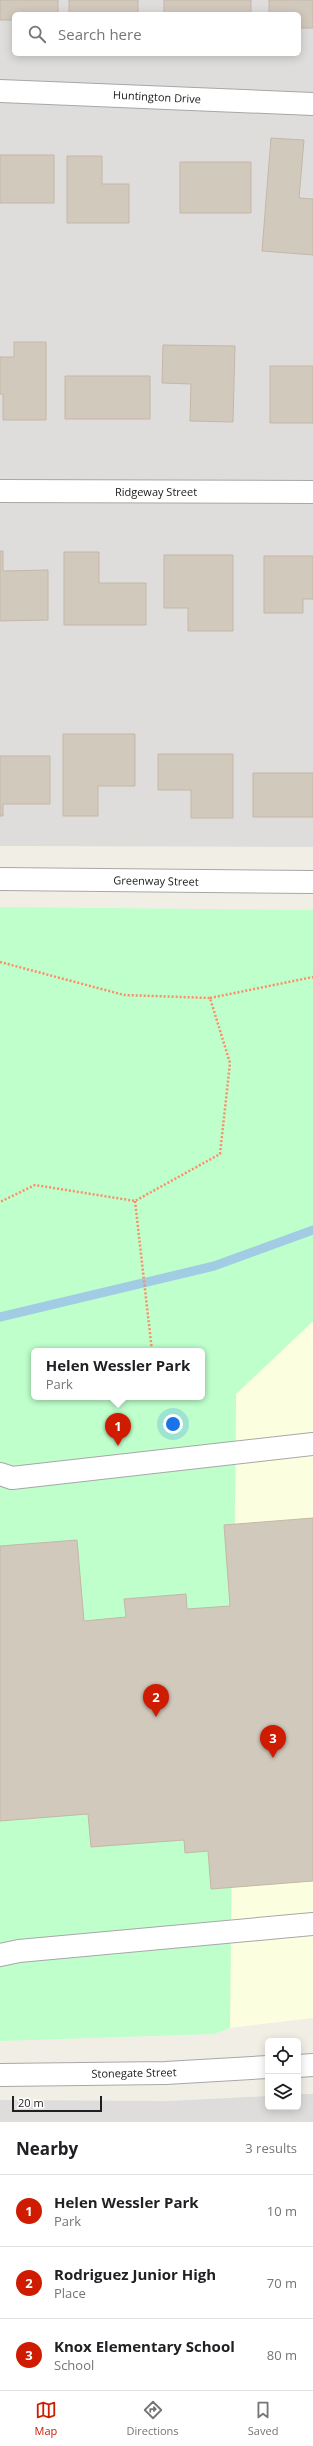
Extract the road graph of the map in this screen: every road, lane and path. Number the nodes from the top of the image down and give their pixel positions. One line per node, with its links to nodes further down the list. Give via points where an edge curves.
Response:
1 (0, 91): 2 (street, Huntington Drive)
2 (313, 104)
3 (0, 491): 4 (street, Ridgeway Street)
4 (313, 492)
5 (0, 879): 6 (street, Greenway Street)
6 (313, 882)
7 (0, 962): 9 (path, via 124,995)
8 (313, 977): 9 (path)
9 (210, 998): 10 (path, via 230,1063 220,1154)
10 (135, 1201): 11 (path, via 35,1185); 12 (path)
11 (0, 1202)
12 (152, 1348)
13 (313, 1444): 14 (street, via 12,1478)
14 (0, 1474)
15 (313, 1924): 16 (street, via 18,1951)
16 (0, 1955)
17 (313, 2065): 18 (street)
18 (301, 2066)
19 (265, 2067): 20 (street, Stonegate Street, via 166,2073)
20 (0, 2075)

